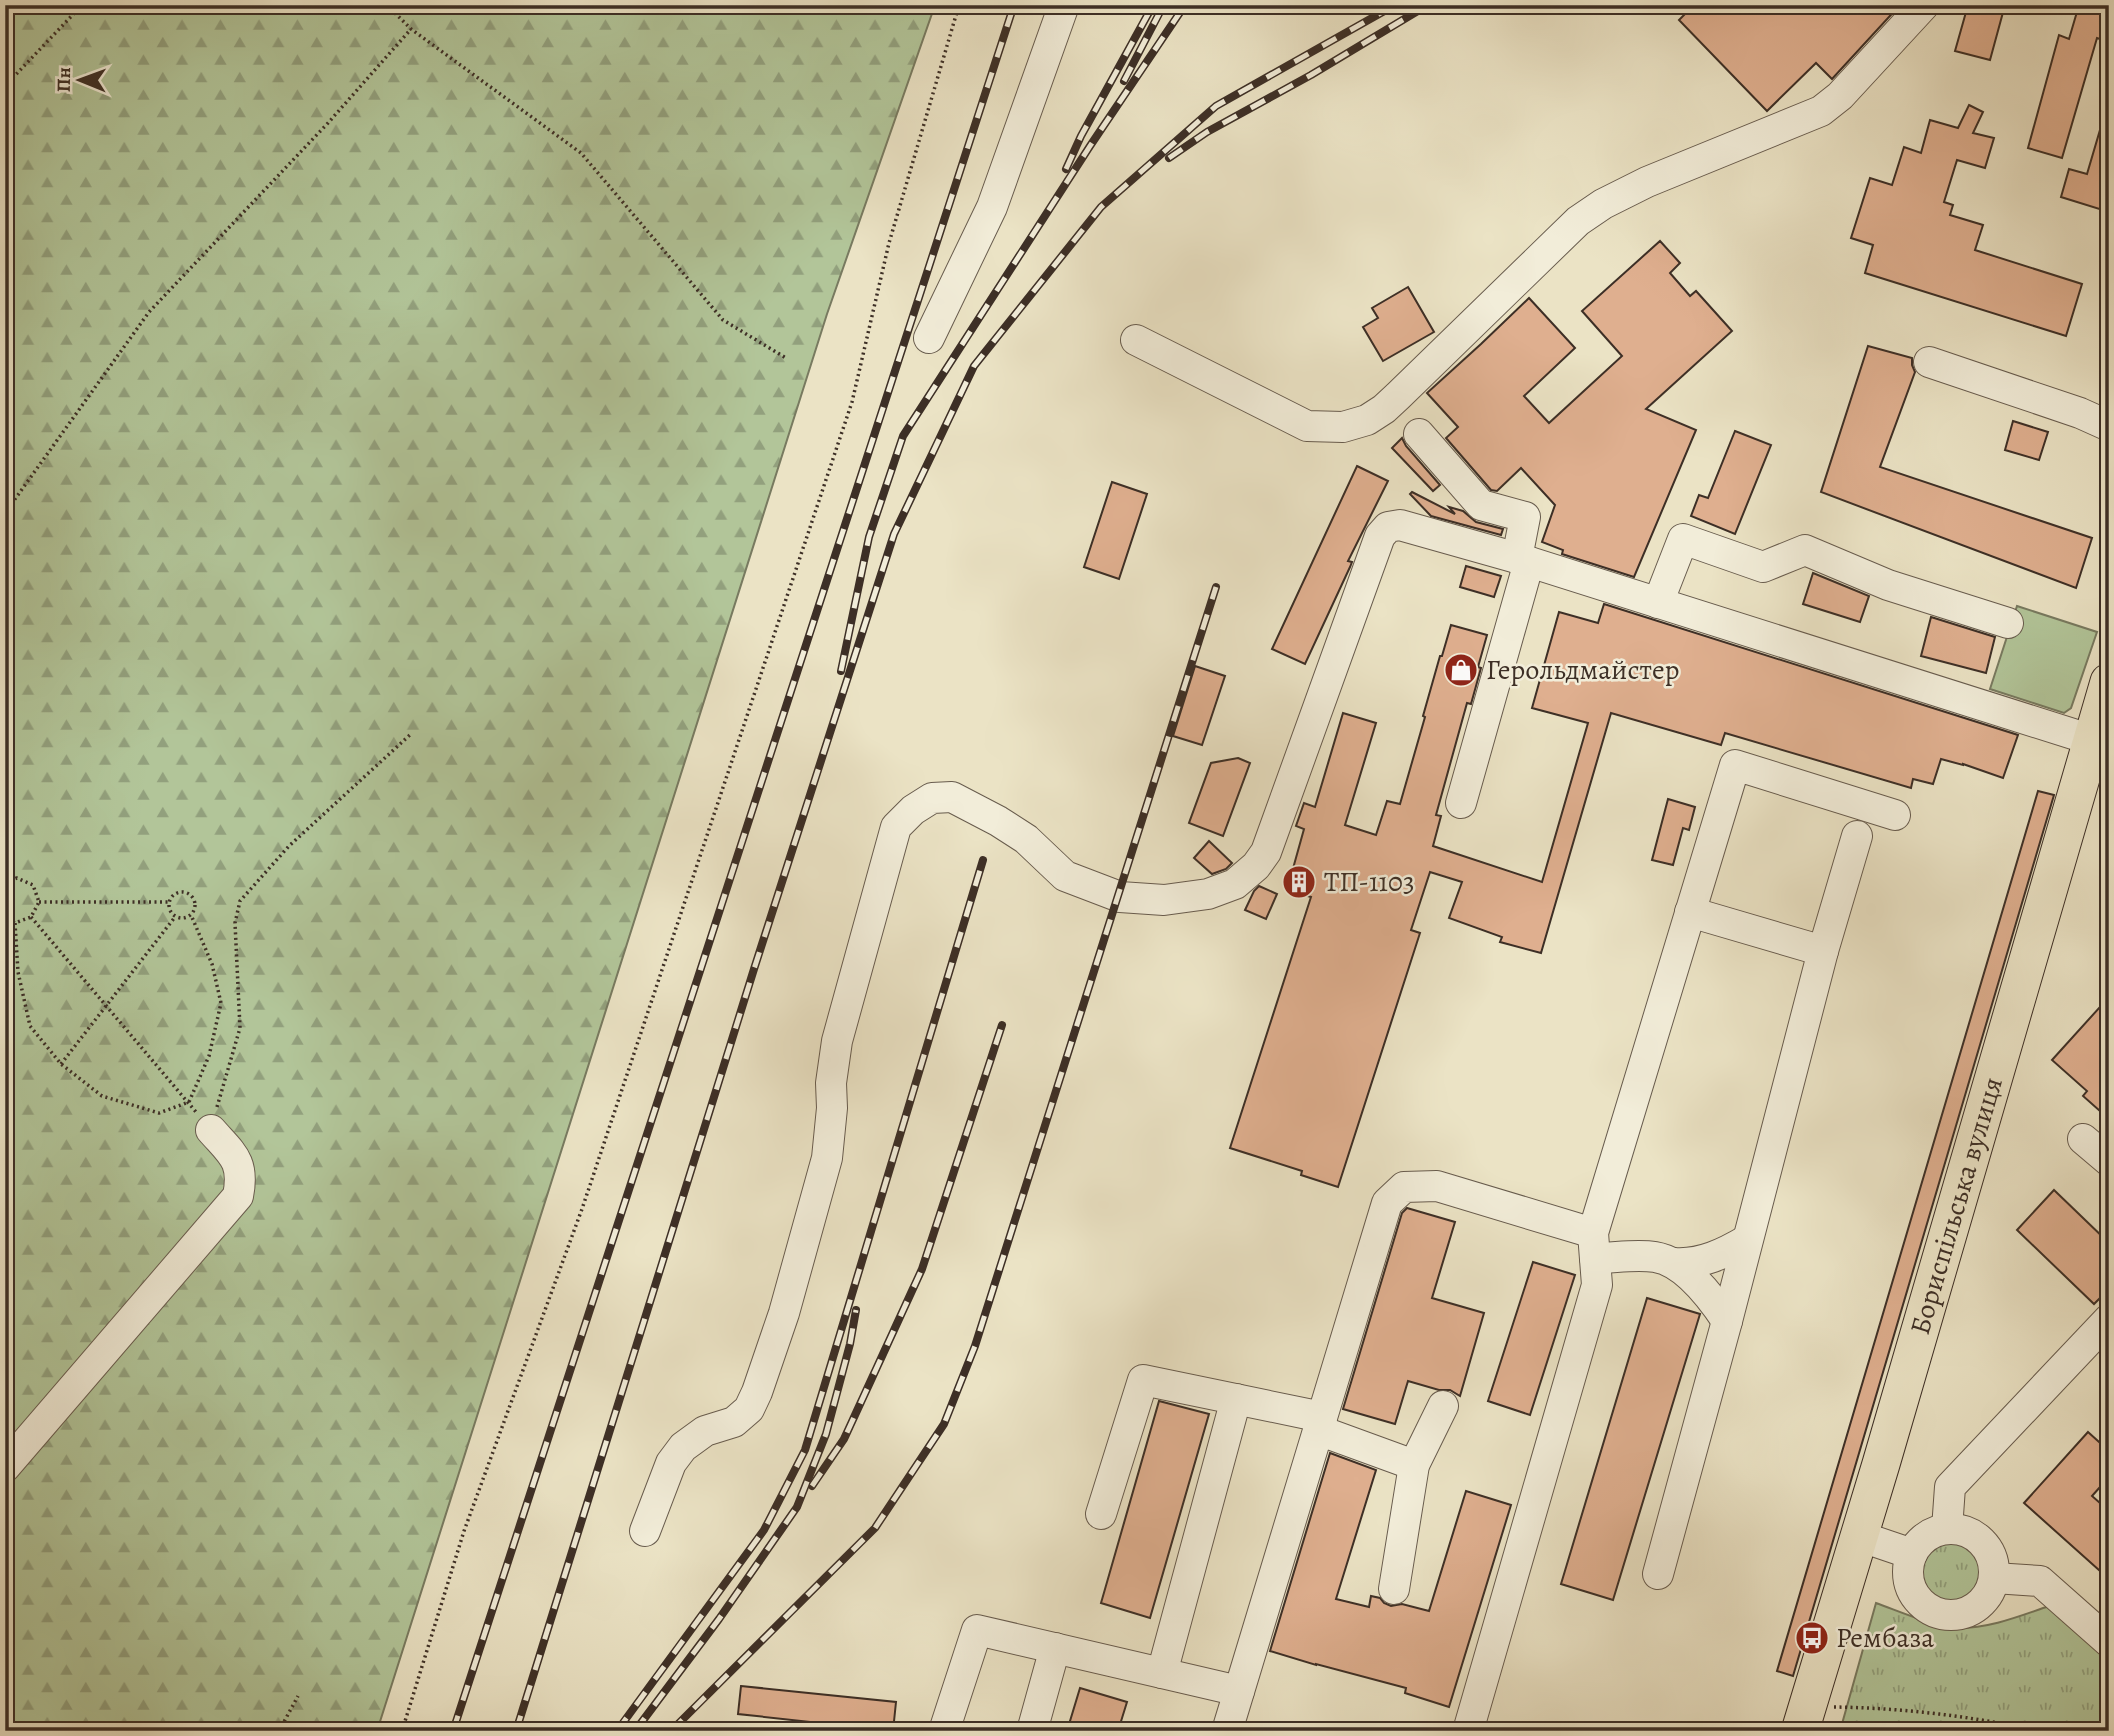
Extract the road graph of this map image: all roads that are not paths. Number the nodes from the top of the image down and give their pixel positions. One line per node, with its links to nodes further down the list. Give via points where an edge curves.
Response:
1 (1064, 5): 3 (street, via 992,207)
2 (1924, 5): 4 (street, via 1821,111 1647,182 1578,221 1398,396 1367,420 1343,427 1307,426)
3 (929, 338)
4 (1136, 340)
5 (1929, 362): 6 (street)
6 (2109, 426)
7 (1419, 434): 8 (street, via 1481,505 1525,517)
8 (1523, 560): 9 (street); 13 (street); 33 (street, via 1400,525 1388,527 1380,536 1266,852 1235,884 1208,894 1164,900 1120,897 1065,876 1026,839 952,797 932,798 896,827 837,1041 827,1158 757,1392 734,1422 705,1431 683,1447 671,1463)
9 (1658, 603): 10 (street, via 1683,539 1763,566 1805,550 1888,585); 12 (street)
10 (2008, 623)
11 (2109, 682): 12 (main road, Бориспільська вулиця)
12 (2092, 740): 34 (main road, Бориспільська вулиця)
13 (1461, 803)
14 (1895, 815): 16 (street, via 1735,765)
15 (1857, 836): 17 (street)
16 (1690, 912): 17 (street); 22 (street)
17 (1823, 951): 21 (street)
18 (211, 1130): 30 (street, via 239,1163 239,1196)
19 (2083, 1139): 20 (street)
20 (2109, 1161)
21 (1748, 1240): 23 (street, via 1720,1255); 25 (street)
22 (1594, 1246): 23 (street); 28 (street, via 1437,1186 1404,1187 1387,1203); 46 (street, via 1597,1285)
23 (1674, 1264): 25 (street, via 1711,1296)
24 (2109, 1319): 32 (street, via 1950,1487)
25 (1727, 1321): 36 (street)
26 (1236, 1399): 28 (street); 31 (street, via 1143,1380); 41 (street)
27 (1443, 1406): 29 (street)
28 (1320, 1424): 29 (street); 42 (street)
29 (1414, 1465): 38 (street)
30 (5, 1466)
31 (1101, 1514)
32 (1947, 1529): 35 (street, via 1927,1536); 37 (street, via 1978,1538 1991,1556)
33 (645, 1531)
34 (1859, 1536): 35 (street); 47 (main road, Бориспільська вулиця)
35 (1912, 1553): 37 (street, via 1911,1587 1934,1612 1968,1612 1985,1599)
36 (1658, 1574)
37 (1994, 1578): 39 (street, via 2040,1581)
38 (1394, 1589)
39 (2109, 1642)
40 (1055, 1648): 41 (street); 43 (street, via 977,1630); 44 (street)
41 (1162, 1673): 42 (street)
42 (1239, 1691): 45 (street)
43 (944, 1731)
44 (1032, 1731)
45 (1227, 1731)
46 (1468, 1731)
47 (1800, 1731)

